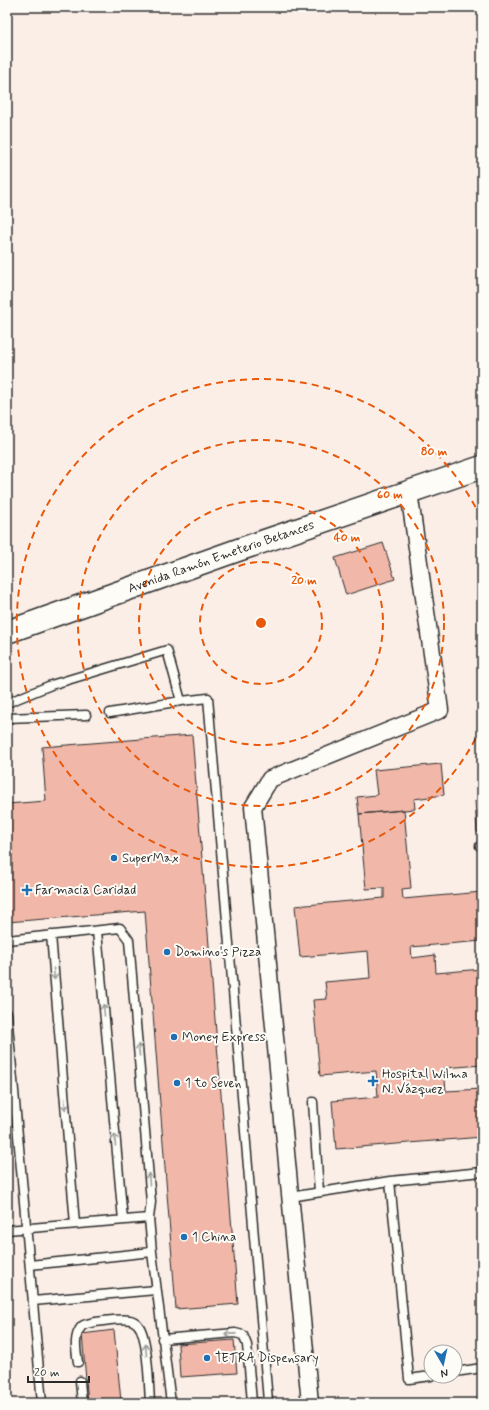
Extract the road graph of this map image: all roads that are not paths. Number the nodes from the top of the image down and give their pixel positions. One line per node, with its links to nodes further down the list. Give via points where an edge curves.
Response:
1 (482, 467): 2 (street, Avenida Ramón Emeterio Betances)
2 (409, 492): 3 (street, Avenida Ramón Emeterio Betances); 17 (street, via 440,710 270,779 253,807)
3 (7, 632)
4 (181, 701): 5 (lane, via 167,650 51,685); 6 (lane); 37 (lane, via 208,698 268,1400)
5 (7, 703)
6 (110, 713)
7 (86, 715): 8 (lane)
8 (7, 718)
9 (97, 931): 10 (lane); 18 (lane, one-way to 9, via 151,1202 130,940 120,928); 19 (lane, one-way to 9)
10 (51, 935): 11 (lane); 20 (lane, one-way to 20)
11 (7, 940)
12 (7, 1013): 21 (lane)
13 (313, 1102): 16 (lane)
14 (482, 1172): 15 (lane)
15 (390, 1181): 16 (lane); 31 (lane, via 409,1380)
16 (319, 1192): 17 (lane)
17 (290, 1197): 38 (street)
18 (149, 1218): 19 (lane); 23 (lane)
19 (123, 1220): 20 (lane)
20 (75, 1224): 21 (lane)
21 (27, 1228): 22 (lane); 24 (lane)
22 (7, 1230)
23 (152, 1252): 24 (lane); 25 (lane)
24 (30, 1265): 26 (lane)
25 (156, 1290): 26 (lane); 27 (lane)
26 (33, 1301): 33 (lane)
27 (162, 1339): 36 (lane); 37 (lane, one-way to 27, via 247,1345 243,1336 235,1333)
28 (78, 1362): 35 (lane, one-way to 28, via 145,1338 138,1325 130,1320 90,1322 83,1325 77,1334)
29 (482, 1368): 30 (lane)
30 (463, 1371)
31 (423, 1377)
32 (80, 1381): 34 (lane)
33 (42, 1403)
34 (82, 1403)
35 (150, 1403)
36 (171, 1403)
37 (249, 1403)
38 (310, 1403)

